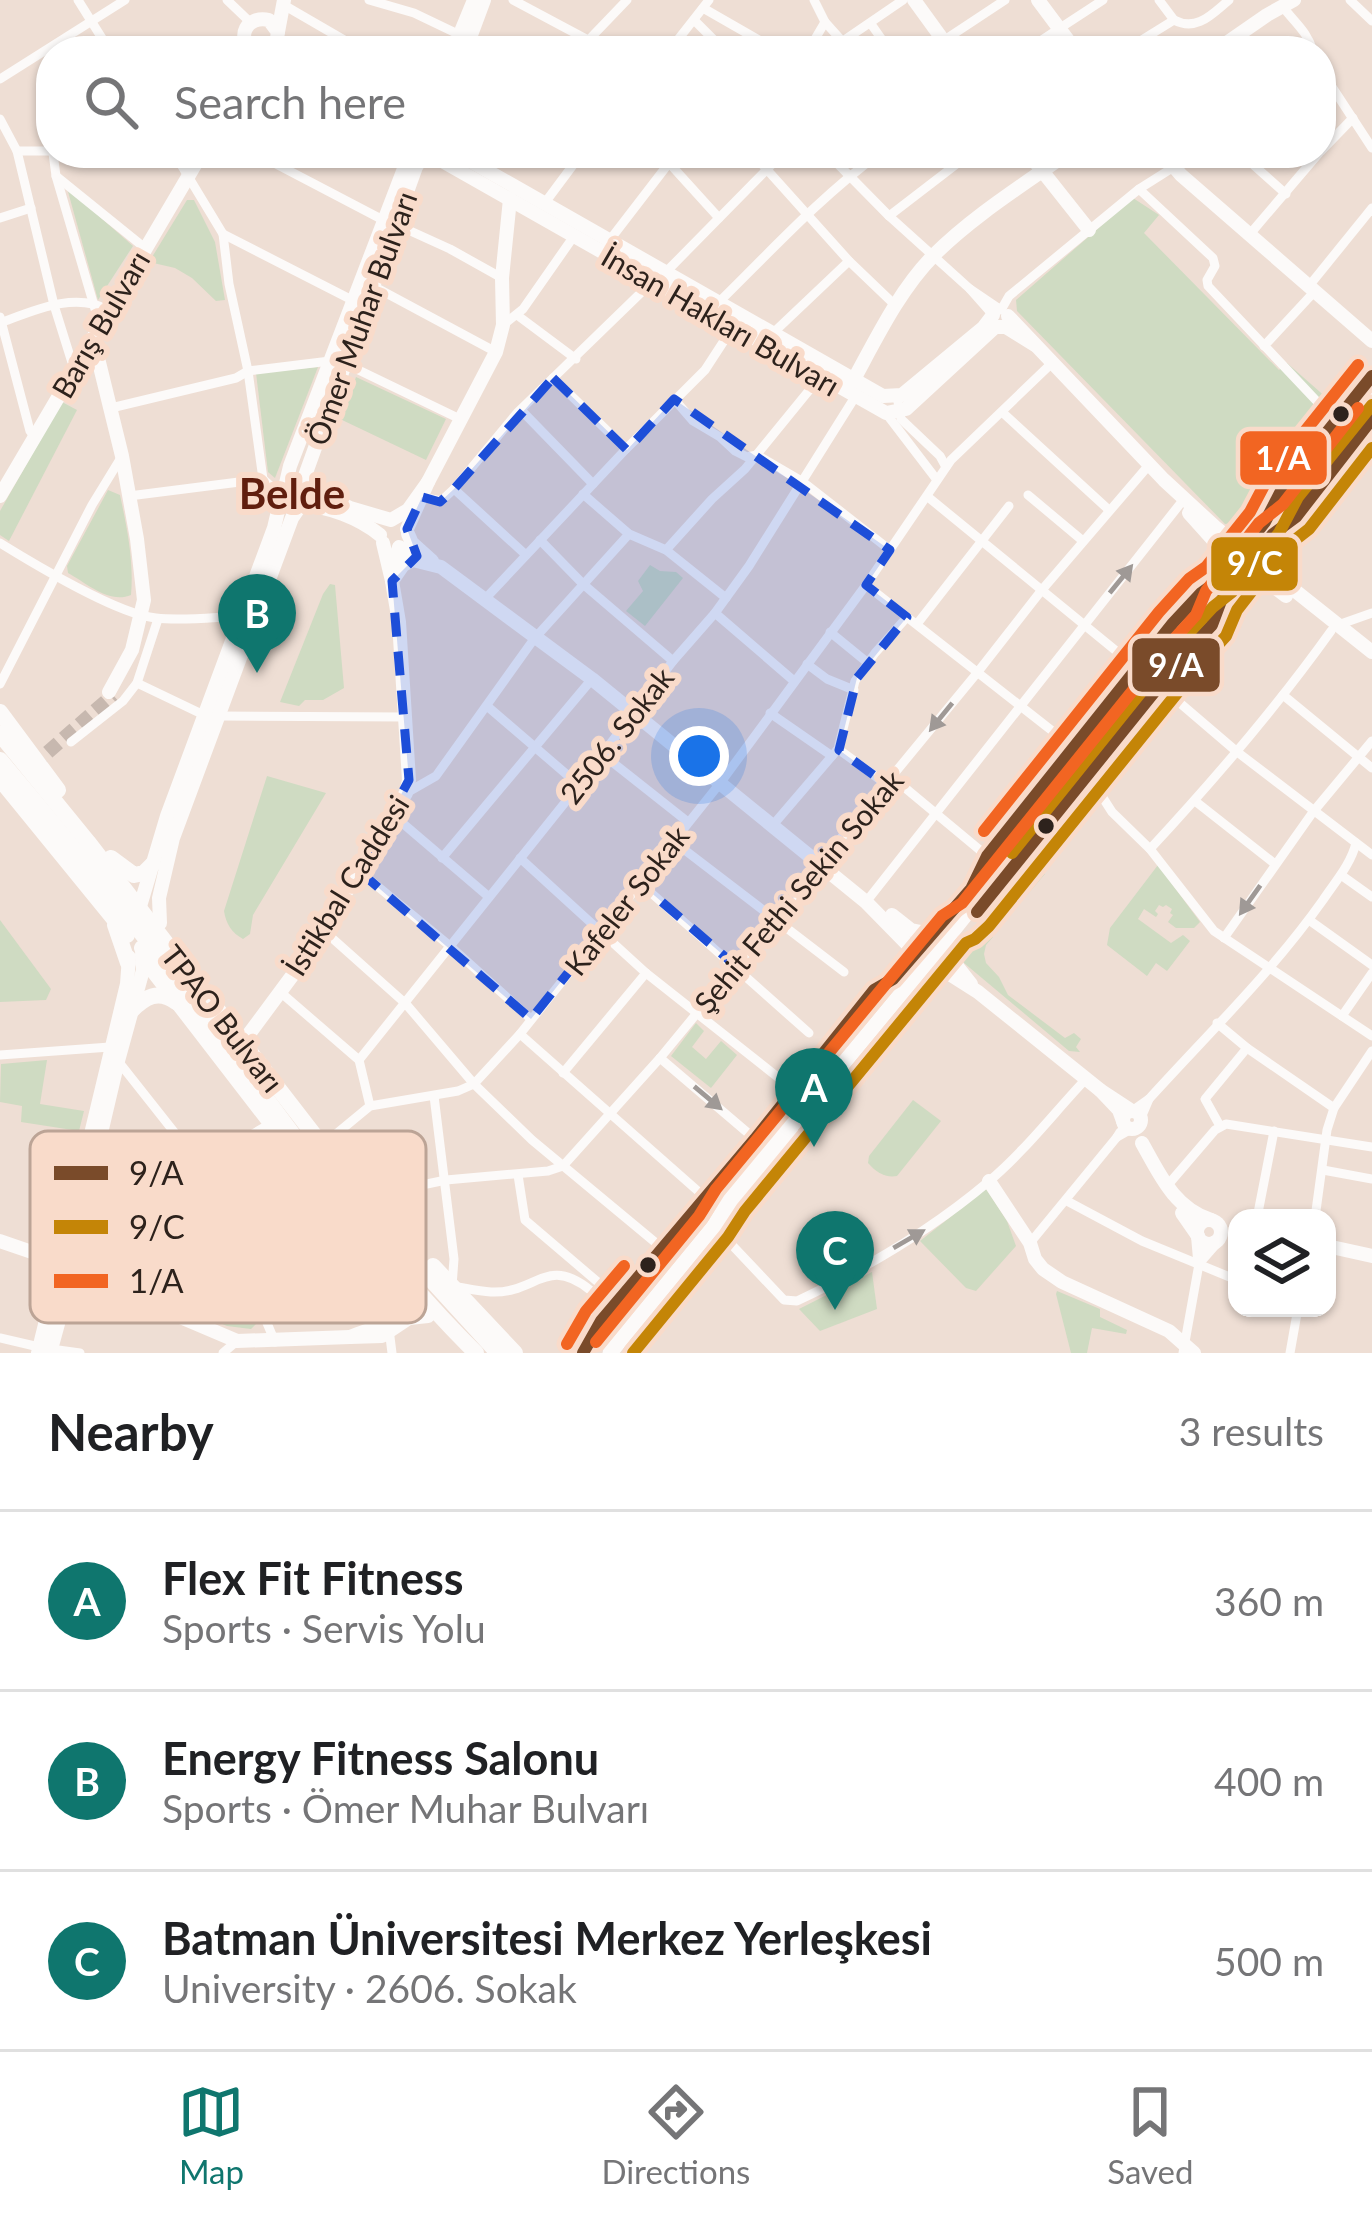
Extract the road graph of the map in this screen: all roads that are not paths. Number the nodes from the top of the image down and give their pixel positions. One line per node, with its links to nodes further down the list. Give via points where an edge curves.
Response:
1 (78, 0): 24 (street)
2 (125, 0): 24 (street)
3 (226, 0): 30 (street)
4 (474, 0): 31 (street)
5 (484, 0): 37 (street)
6 (512, 0): 38 (street)
7 (627, 0): 39 (street)
8 (814, 0): 27 (street)
9 (903, 0): 28 (street)
10 (914, 0): 47 (street)
11 (1005, 0): 48 (street)
12 (1038, 0): 29 (street)
13 (1103, 0): 29 (street)
14 (1159, 0): 23 (street)
15 (1229, 0): 23 (street, via 1193,25)
16 (1257, 0): 22 (street)
17 (1350, 0): 26 (street)
18 (279, 1): 30 (street); 35 (street); 36 (street)
19 (375, 1): 31 (street)
20 (1288, 3): 22 (street); 53 (street)
21 (706, 4): 25 (street); 42 (street)
22 (1267, 14): 52 (street)
23 (1174, 20): 51 (street)
24 (90, 21): 32 (street); 33 (street)
25 (695, 21): 40 (street); 41 (street)
26 (1372, 21)
27 (825, 22): 43 (street); 44 (street)
28 (871, 24): 45 (street); 46 (street)
29 (1058, 30): 49 (street); 50 (street)
30 (251, 34): 34 (street, via 273,23)
31 (460, 34)
32 (67, 36)
33 (100, 36)
34 (275, 36)
35 (275, 36)
36 (338, 36)
37 (471, 36)
38 (580, 36)
39 (592, 36)
40 (682, 36)
41 (710, 36)
42 (755, 36)
43 (817, 36)
44 (839, 36)
45 (850, 36)
46 (879, 36)
47 (940, 36)
48 (960, 36)
49 (1049, 36)
50 (1063, 36)
51 (1148, 36)
52 (1236, 36)
53 (1307, 36)
54 (36, 56): 55 (street)
55 (0, 79)
56 (1336, 92): 57 (street)
57 (1353, 118): 59 (street); 60 (street)
58 (0, 119): 61 (street)
59 (1336, 136)
60 (1370, 142)
61 (17, 151): 62 (street); 92 (street)
62 (36, 152)
63 (55, 168): 85 (street)
64 (183, 168): 86 (street)
65 (193, 168): 86 (street, Barış Bulvarı)
66 (284, 168): 98 (street)
67 (406, 168): 98 (street, Ömer Muhar Bulvarı)
68 (416, 168): 98 (street, Ömer Muhar Bulvarı)
69 (453, 168): 90 (street, İnsan Hakları Bulvarı)
70 (492, 168): 91 (street, İnsan Hakları Bulvarı)
71 (570, 168): 91 (street)
72 (665, 168): 103 (street)
73 (673, 168): 97 (street)
74 (842, 168): 87 (street)
75 (860, 168): 87 (street)
76 (951, 168): 95 (street)
77 (1040, 168): 84 (street)
78 (1046, 168): 84 (street)
79 (1172, 168): 88 (street)
80 (1177, 168): 101 (street)
81 (1257, 168): 89 (street)
82 (1307, 168): 89 (street)
83 (766, 169): 94 (street); 97 (street)
84 (1042, 171): 99 (street); 105 (street)
85 (56, 176): 104 (street); 111 (street)
86 (188, 176): 100 (street); 104 (street, Barış Bulvarı)
87 (850, 176): 94 (street); 95 (street)
88 (1139, 189): 99 (street); 125 (street, via 1213,258 1208,286)
89 (1286, 194): 101 (street)
90 (510, 200): 102 (street, İnsan Hakları Bulvarı); 108 (street)
91 (544, 204): 103 (street, İnsan Hakları Bulvarı)
92 (31, 208): 96 (street); 114 (street)
93 (1372, 208): 110 (street)
94 (807, 214): 106 (street); 113 (street)
95 (889, 216): 105 (street)
96 (0, 218)
97 (718, 218): 107 (street)
98 (390, 222): 108 (street); 109 (street, Ömer Muhar Bulvarı); 112 (street, Ömer Muhar Bulvarı)
99 (1089, 230): 118 (street, via 1009,296)
100 (223, 234): 112 (street); 131 (street)
101 (1250, 235): 110 (street)
102 (574, 236): 107 (street, İnsan Hakları Bulvarı); 117 (street)
103 (609, 241): 107 (street, İnsan Hakları Bulvarı)
104 (145, 248): 116 (street, Barış Bulvarı)
105 (932, 257): 115 (street); 118 (street)
106 (849, 261): 115 (street); 123 (street)
107 (659, 277): 113 (street, İnsan Hakları Bulvarı); 121 (street, İnsan Hakları Bulvarı); 127 (street)
108 (502, 278): 120 (street)
109 (373, 286): 126 (street); 128 (street, Ömer Muhar Bulvarı)
110 (1312, 289): 124 (street); 125 (street)
111 (94, 302): 114 (street); 116 (street); 122 (street)
112 (353, 302): 128 (street, Ömer Muhar Bulvarı)
113 (718, 303): 123 (street, İnsan Hakları Bulvarı)
114 (54, 305): 119 (street); 130 (street)
115 (896, 306): 135 (street)
116 (108, 310): 122 (street, Barış Bulvarı)
117 (517, 315): 120 (street); 127 (street)
118 (1000, 317): 129 (street); 139 (street, via 906,409)
119 (0, 321): 146 (street)
120 (503, 325): 126 (street)
121 (733, 327): 133 (street, İnsan Hakları Bulvarı); 137 (street)
122 (96, 332): 130 (street, Barış Bulvarı); 140 (street)
123 (772, 334): 135 (street, İnsan Hakları Bulvarı)
124 (1372, 341)
125 (1264, 346): 142 (street)
126 (496, 352): 144 (street)
127 (575, 359): 134 (street)
128 (337, 362): 131 (street); 144 (street); 158 (street, Ömer Muhar Bulvarı)
129 (1052, 363): 143 (street, Kafeler Sokak); 150 (street)
130 (74, 369): 146 (street, Barış Bulvarı)
131 (248, 371): 140 (street); 152 (street)
132 (1372, 376): 178 (street, via 1283,487)
133 (820, 377): 135 (street, İnsan Hakları Bulvarı); 148 (street)
134 (553, 379): 141 (street); 147 (street)
135 (854, 389): 139 (street, İnsan Hakları Bulvarı); 155 (street, 2506. Sokak)
136 (1372, 391): 178 (main road)
137 (674, 399): 147 (street); 148 (street, via 735,452)
138 (1372, 403): 178 (main road)
139 (891, 404): 151 (street); 153 (street)
140 (111, 408): 149 (street)
141 (521, 410): 156 (street); 159 (street)
142 (1326, 411)
143 (1002, 412): 151 (street, Kafeler Sokak); 168 (street)
144 (460, 419): 157 (street)
145 (1372, 419): 178 (street, via 1296,517)
146 (35, 439): 162 (street, Barış Bulvarı)
147 (626, 449): 156 (street)
148 (757, 455): 155 (street); 176 (street)
149 (122, 456): 163 (street); 182 (street)
150 (1149, 465): 154 (street); 168 (street, Şehit Fethi Sekin Sokak)
151 (946, 467): 153 (street, Kafeler Sokak)
152 (262, 479): 158 (street); 163 (street)
153 (937, 480): 164 (street, Kafeler Sokak)
154 (1164, 480): 165 (street); 178 (street)
155 (803, 482): 177 (street); 188 (street, 2506. Sokak)
156 (593, 484): 160 (street)
157 (425, 489): 159 (street, via 441,501); 169 (street); 172 (street)
158 (287, 490): 166 (street, via 290,506); 169 (street); 192 (street, Ömer Muhar Bulvarı)
159 (454, 490): 179 (street)
160 (583, 494): 170 (street); 173 (street)
161 (1028, 495): 171 (street)
162 (0, 496)
163 (129, 496): 189 (street)
164 (928, 497): 174 (street); 177 (street, Kafeler Sokak)
165 (1180, 503): 178 (street, via 1224,552); 194 (street, one-way to 165)
166 (301, 505): 172 (street); 217 (street, Ömer Muhar Bulvarı)
167 (1009, 506): 174 (street)
168 (1109, 510): 171 (street, Şehit Fethi Sekin Sokak)
169 (391, 520): 172 (street, via 381,527)
170 (629, 534): 176 (street); 184 (street)
171 (1079, 537): 186 (street, Şehit Fethi Sekin Sokak)
172 (396, 538): 180 (street); 183 (street, İstikbal Caddesi)
173 (540, 539): 179 (street); 184 (street)
174 (980, 540): 186 (street); 193 (street)
175 (0, 543): 182 (street)
176 (666, 550): 188 (street)
177 (890, 550): 185 (street, Kafeler Sokak)
178 (1249, 554): 181 (main road); 195 (street, via 1264,579); 204 (main road); 204 (main road, via 1221,601)
179 (526, 555): 187 (street)
180 (441, 567): 183 (street, via 413,560); 187 (street)
181 (1270, 571): 195 (street)
182 (58, 576): 189 (street); 208 (street)
183 (392, 581): 218 (street, İstikbal Caddesi)
184 (583, 584): 197 (street); 199 (street)
185 (866, 585): 193 (street); 196 (street, Kafeler Sokak)
186 (1041, 591): 194 (street); 203 (street, Şehit Fethi Sekin Sokak)
187 (485, 598): 197 (street)
188 (725, 598): 190 (street, 2506. Sokak)
189 (148, 613): 192 (street); 207 (street); 210 (street, via 135,658)
190 (716, 613): 199 (street, 2506. Sokak); 205 (street)
191 (1372, 613): 195 (street)
192 (242, 616): 217 (street, Ömer Muhar Bulvarı)
193 (912, 620): 201 (street); 203 (street)
194 (1084, 626): 204 (street); 212 (street)
195 (1334, 628): 198 (street); 200 (street); 211 (street)
196 (830, 632): 201 (street); 202 (street, Kafeler Sokak)
197 (537, 636): 206 (street); 213 (street)
198 (1372, 652)
199 (673, 661): 215 (street, 2506. Sokak)
200 (1372, 662)
201 (868, 663): 209 (street)
202 (807, 664): 205 (street, Kafeler Sokak); 209 (street)
203 (977, 673): 212 (street); 232 (street, Şehit Fethi Sekin Sokak, one-way to 232)
204 (1145, 674): 223 (street); 224 (street); 230 (street); 246 (main road)
205 (790, 678): 216 (street, Kafeler Sokak)
206 (592, 679): 215 (street); 222 (street)
207 (137, 683): 217 (street); 221 (street)
208 (0, 684)
209 (854, 690): 225 (street)
210 (111, 693)
211 (1283, 695): 224 (street); 227 (street)
212 (1020, 705): 223 (street); 237 (street)
213 (487, 706): 222 (street); 235 (street, via 436,776)
214 (0, 712): 248 (highway)
215 (634, 712): 226 (street, 2506. Sokak); 233 (street)
216 (770, 713): 225 (street); 233 (street, Kafeler Sokak)
217 (212, 716): 218 (street); 252 (street, Ömer Muhar Bulvarı); 265 (street, Ömer Muhar Bulvarı, via 173,838)
218 (405, 717): 235 (street, İstikbal Caddesi)
219 (0, 734): 245 (highway, TPAO Bulvarı)
220 (1372, 741): 227 (street)
221 (71, 742)
222 (536, 746): 234 (street); 249 (street)
223 (1074, 748): 246 (street)
224 (1236, 751): 236 (street); 238 (street)
225 (835, 753): 232 (street); 241 (street)
226 (602, 754): 234 (street, 2506. Sokak); 240 (street)
227 (1358, 757): 229 (street); 238 (street)
228 (0, 760): 245 (highway)
229 (1372, 768)
230 (1089, 776): 244 (street); 246 (street)
231 (0, 779): 262 (highway, TPAO Bulvarı)
232 (889, 780): 237 (street); 251 (street, Şehit Fethi Sekin Sokak)
233 (721, 782): 240 (street, Kafeler Sokak); 241 (street)
234 (579, 784): 250 (street, 2506. Sokak)
235 (406, 793): 239 (street, İstikbal Caddesi)
236 (1195, 800): 244 (street); 253 (street)
237 (938, 812): 246 (street); 260 (street)
238 (1313, 812): 243 (street); 253 (street)
239 (393, 815): 249 (street); 254 (street, İstikbal Caddesi)
240 (688, 822): 242 (street, Kafeler Sokak)
241 (773, 825): 251 (street)
242 (673, 841): 257 (street, Kafeler Sokak); 264 (street)
243 (1356, 843): 247 (street); 255 (street)
244 (1150, 848): 270 (street)
245 (85, 849): 286 (highway, TPAO Bulvarı)
246 (1004, 852): 269 (main road); 269 (main road, via 956,927)
247 (1372, 855)
248 (111, 858): 252 (highway, via 134,874); 261 (highway)
249 (442, 858): 259 (street)
250 (520, 858): 259 (street, 2506. Sokak); 267 (street)
251 (820, 863): 260 (street); 264 (street, Şehit Fethi Sekin Sokak)
252 (153, 864): 261 (street, Ömer Muhar Bulvarı)
253 (1275, 864): 270 (street, one-way to 270)
254 (359, 871): 266 (street, İstikbal Caddesi); 272 (street)
255 (1341, 875): 258 (street); 263 (street)
256 (1372, 880): 258 (street)
257 (640, 883): 267 (street, Kafeler Sokak); 275 (street)
258 (1368, 894)
259 (489, 897): 272 (street, 2506. Sokak)
260 (866, 902): 268 (street); 269 (street)
261 (141, 910): 265 (highway); 271 (highway, via 128,923)
262 (112, 918): 271 (highway, TPAO Bulvarı); 273 (highway)
263 (1309, 920): 276 (street); 277 (street)
264 (775, 921): 275 (street, Şehit Fethi Sekin Sokak); 278 (street)
265 (161, 926): 271 (highway, via 155,944); 292 (highway, TPAO Bulvarı)
266 (322, 930): 281 (street, İstikbal Caddesi); 283 (street)
267 (602, 931): 279 (street); 289 (street, Kafeler Sokak)
268 (903, 938): 274 (main road)
269 (938, 938): 274 (main road); 282 (street)
270 (1224, 938): 277 (street)
271 (133, 941): 273 (street); 284 (highway, TPAO Bulvarı); 285 (street, via 143,970)
272 (450, 946): 283 (street, 2506. Sokak); 289 (street)
273 (128, 963): 297 (street)
274 (921, 963): 280 (main road); 282 (street); 338 (main road)
275 (736, 967): 287 (street, Şehit Fethi Sekin Sokak); 291 (street)
276 (1372, 969): 288 (street)
277 (1270, 970): 288 (street); 290 (street)
278 (844, 972)
279 (646, 973): 287 (street); 301 (street)
280 (892, 979): 304 (street, via 874,990); 370 (main road)
281 (279, 991): 292 (street, İstikbal Caddesi); 300 (street)
282 (978, 992): 302 (street)
283 (406, 1004): 300 (street, 2506. Sokak); 303 (street)
284 (181, 1006): 285 (highway, via 158,995); 310 (highway, TPAO Bulvarı)
285 (131, 1011): 297 (street)
286 (209, 1011): 317 (highway, TPAO Bulvarı); 318 (highway, TPAO Bulvarı)
287 (697, 1014): 299 (street, Şehit Fethi Sekin Sokak); 304 (street)
288 (1342, 1016): 294 (street)
289 (531, 1019): 293 (street, Kafeler Sokak)
290 (1217, 1023): 295 (street); 309 (street)
291 (809, 1033)
292 (248, 1034): 319 (highway, TPAO Bulvarı)
293 (520, 1034): 301 (street); 303 (street, Kafeler Sokak)
294 (1372, 1036)
295 (1247, 1048): 307 (street); 311 (street, via 1205,1099)
296 (1372, 1051): 307 (street)
297 (114, 1054): 298 (street); 312 (street); 313 (street); 314 (street)
298 (0, 1055)
299 (660, 1058): 308 (street, Şehit Fethi Sekin Sokak); 323 (street, one-way to 323)
300 (359, 1060): 306 (street)
301 (563, 1072): 308 (street)
302 (1085, 1080): 309 (street); 330 (street)
303 (474, 1084): 305 (street); 325 (street)
304 (794, 1090): 323 (street)
305 (434, 1096): 306 (street); 329 (street)
306 (370, 1106): 320 (street)
307 (1334, 1108): 322 (street)
308 (610, 1115): 325 (street, Şehit Fethi Sekin Sokak); 333 (street)
309 (1131, 1123): 332 (street); 334 (street)
310 (270, 1124): 315 (street); 316 (highway, TPAO Bulvarı)
311 (1220, 1126): 321 (street); 332 (street)
312 (97, 1131)
313 (98, 1131)
314 (174, 1131)
315 (258, 1131)
316 (276, 1131)
317 (296, 1131)
318 (308, 1131)
319 (324, 1131)
320 (340, 1131)
321 (1274, 1131): 322 (street); 335 (street)
322 (1326, 1138): 324 (street); 326 (street)
323 (755, 1139): 370 (street)
324 (1372, 1147)
325 (563, 1166): 327 (street); 344 (street)
326 (1322, 1170): 328 (street); 336 (street)
327 (518, 1175): 329 (street); 356 (street, via 525,1220)
328 (1372, 1178)
329 (446, 1180): 331 (street); 354 (street)
330 (989, 1181): 338 (street, one-way to 330, via 784,1300 797,1301 922,1233); 345 (street)
331 (426, 1184)
332 (1169, 1190): 337 (street); 341 (street)
333 (699, 1192)
334 (1067, 1201): 345 (street); 351 (street)
335 (1259, 1209)
336 (1316, 1209)
337 (1215, 1222): 339 (street); 341 (street, via 1200,1225); 343 (street)
338 (714, 1226): 379 (main road)
339 (1228, 1226)
340 (1228, 1234): 343 (street)
341 (1198, 1236): 343 (street); 351 (street)
342 (3, 1242): 349 (street); 350 (street)
343 (1216, 1242): 351 (street)
344 (656, 1243)
345 (1030, 1243): 369 (street, via 1052,1276 1160,1325)
346 (1336, 1248): 348 (street)
347 (426, 1256): 354 (highway, TPAO Bulvarı)
348 (1372, 1256)
349 (30, 1257)
350 (0, 1259)
351 (1200, 1262): 353 (street); 369 (street)
352 (426, 1275): 377 (highway, TPAO Bulvarı)
353 (1228, 1276)
354 (452, 1286): 355 (street, via 492,1292 554,1274); 378 (highway, TPAO Bulvarı)
355 (590, 1290)
356 (614, 1295)
357 (426, 1301): 376 (highway, TPAO Bulvarı)
358 (426, 1314): 359 (highway, TPAO Bulvarı)
359 (428, 1316): 375 (highway, TPAO Bulvarı)
360 (1296, 1317): 380 (street)
361 (194, 1323): 367 (street)
362 (267, 1323): 368 (street)
363 (391, 1323): 365 (street)
364 (398, 1323): 365 (street)
365 (385, 1329): 368 (street); 374 (street)
366 (0, 1338): 371 (street)
367 (237, 1341): 368 (street); 373 (street)
368 (275, 1342)
369 (1187, 1349)
370 (585, 1350)
371 (44, 1351): 372 (street)
372 (80, 1353)
373 (223, 1353)
374 (390, 1353)
375 (463, 1353)
376 (476, 1353)
377 (498, 1353)
378 (515, 1353)
379 (610, 1353)
380 (1290, 1353)

